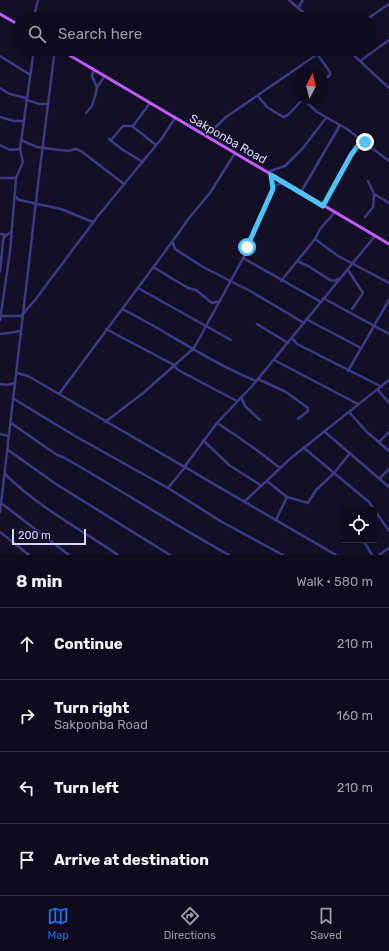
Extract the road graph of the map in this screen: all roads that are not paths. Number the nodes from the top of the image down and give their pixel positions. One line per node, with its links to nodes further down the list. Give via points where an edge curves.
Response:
1 (38, 0): 6 (street)
2 (289, 0): 5 (street)
3 (303, 0): 5 (street)
4 (389, 4): 8 (street)
5 (298, 8): 7 (street)
6 (35, 12)
7 (303, 12)
8 (377, 12)
9 (0, 14): 10 (main road)
10 (12, 21)
11 (389, 40): 12 (street)
12 (377, 49)
13 (0, 56): 24 (street)
14 (33, 56): 24 (street)
15 (54, 56): 32 (street)
16 (71, 56): 23 (main road, Sakponba Road)
17 (317, 56): 29 (street)
18 (319, 56): 22 (street)
19 (354, 56): 21 (street)
20 (368, 56): 21 (street)
21 (360, 62): 28 (street)
22 (327, 68)
23 (94, 70): 25 (main road, Sakponba Road); 26 (street, via 92,76)
24 (29, 74): 30 (street)
25 (105, 76): 26 (street); 31 (main road, Sakponba Road)
26 (97, 87): 35 (street, via 95,98)
27 (0, 88): 30 (street)
28 (389, 88)
29 (258, 96): 33 (street, via 267,107 283,117); 42 (street, via 220,122)
30 (26, 99): 32 (street); 39 (street)
31 (150, 103): 37 (main road, Sakponba Road); 41 (street)
32 (48, 104): 47 (street)
33 (298, 104)
34 (311, 104): 38 (street)
35 (86, 113)
36 (0, 117): 39 (street)
37 (175, 118): 42 (main road, Sakponba Road); 46 (street)
38 (326, 118): 40 (street); 52 (street, via 285,166)
39 (24, 121): 43 (street)
40 (340, 125): 44 (street); 60 (street)
41 (132, 126): 46 (street); 51 (street, via 123,126 110,140)
42 (206, 137): 49 (main road, Sakponba Road)
43 (21, 140): 47 (street); 48 (street)
44 (362, 140): 50 (street); 65 (street)
45 (0, 145): 48 (street, via 10,150)
46 (156, 145): 51 (street)
47 (43, 148): 58 (street, via 81,150); 63 (street)
48 (20, 149): 55 (street, via 23,162)
49 (235, 153): 52 (main road, Sakponba Road); 74 (street, via 210,193)
50 (389, 161)
51 (143, 162): 58 (street)
52 (267, 172): 53 (main road, Sakponba Road)
53 (271, 175): 59 (street); 60 (main road, Sakponba Road)
54 (0, 178): 55 (street)
55 (16, 178): 62 (street)
56 (368, 181): 61 (street)
57 (282, 183): 59 (street)
58 (124, 184): 68 (street)
59 (274, 186): 76 (street)
60 (301, 192): 65 (main road, Sakponba Road)
61 (374, 194): 64 (street); 67 (street, via 373,207)
62 (15, 196): 63 (street, via 19,200); 69 (street)
63 (36, 203): 68 (street, via 61,209); 94 (street)
64 (389, 203)
65 (323, 206): 66 (main road, Sakponba Road)
66 (335, 212): 72 (main road, Sakponba Road); 73 (street)
67 (365, 217)
68 (93, 222): 94 (street)
69 (12, 231): 71 (street); 95 (street)
70 (0, 234): 71 (street)
71 (7, 235): 81 (street, via 3,242)
72 (375, 236): 75 (main road, Sakponba Road); 78 (street)
73 (315, 239): 77 (street); 78 (street)
74 (172, 242): 79 (street); 83 (street, via 175,250)
75 (389, 244)
76 (243, 258): 83 (street); 84 (street)
77 (297, 261): 82 (street, via 331,281); 84 (street)
78 (353, 264): 80 (street); 85 (street)
79 (153, 267): 86 (street); 89 (street, via 188,288 196,290 212,303)
80 (348, 270): 82 (street); 93 (street, via 363,293)
81 (0, 272)
82 (341, 278): 87 (street)
83 (230, 281): 89 (street); 98 (street)
84 (281, 281): 90 (street)
85 (389, 283)
86 (138, 288): 92 (street); 100 (street)
87 (323, 298): 90 (street); 101 (street)
88 (389, 300): 91 (street)
89 (220, 301): 100 (street)
90 (321, 302): 96 (street)
91 (388, 305): 101 (street)
92 (122, 309): 102 (street); 109 (street)
93 (352, 309)
94 (23, 314): 95 (street); 103 (street)
95 (1, 316): 97 (street)
96 (306, 319): 98 (street); 110 (street)
97 (0, 320)
98 (304, 323): 106 (street)
99 (257, 324): 108 (street)
100 (208, 326): 107 (street); 109 (street)
101 (374, 326): 105 (street); 110 (street)
102 (106, 329): 112 (street); 121 (street)
103 (21, 331): 104 (street); 114 (street)
104 (0, 334)
105 (389, 334)
106 (292, 337): 108 (street); 113 (street, via 297,344)
107 (231, 340)
108 (288, 343): 111 (street)
109 (194, 348): 112 (street); 115 (street, via 239,374)
110 (361, 348): 113 (street)
111 (274, 360): 115 (street); 126 (street)
112 (174, 365): 124 (street, via 178,370); 130 (street)
113 (348, 371): 119 (street)
114 (17, 373): 117 (street); 121 (street, via 28,376)
115 (257, 380): 122 (street); 128 (street, via 286,392 308,408 308,411)
116 (389, 380): 119 (street)
117 (16, 383): 118 (street); 123 (street)
118 (0, 384)
119 (382, 387): 120 (street)
120 (378, 390): 125 (street); 126 (street)
121 (59, 394): 130 (street)
122 (241, 397): 124 (street); 129 (street, via 245,406)
123 (14, 399): 131 (street); 153 (street)
124 (237, 401): 132 (street)
125 (389, 403)
126 (358, 405): 127 (street)
127 (349, 412): 133 (street); 138 (street)
128 (298, 419)
129 (260, 420)
130 (105, 422): 143 (street)
131 (10, 423): 136 (street); 167 (street, via 57,456 63,457 152,508 178,527)
132 (217, 423): 137 (street); 144 (street)
133 (325, 432): 139 (street); 142 (street)
134 (389, 432): 138 (street)
135 (0, 434): 136 (street)
136 (9, 436): 140 (street)
137 (203, 440): 143 (street); 151 (street, via 230,465)
138 (379, 442): 141 (street)
139 (304, 448): 144 (street); 146 (street)
140 (8, 450): 147 (street); 166 (street, via 56,484)
141 (389, 451)
142 (350, 453): 146 (street); 148 (street)
143 (185, 466): 153 (street); 156 (street)
144 (280, 468): 149 (street)
145 (389, 469): 148 (street)
146 (334, 473): 154 (street, via 316,490 308,504); 159 (street, via 369,502)
147 (4, 474): 150 (street); 165 (street, via 66,522)
148 (380, 478): 152 (street)
149 (267, 481): 151 (street); 154 (street)
150 (1, 486): 155 (street)
151 (262, 486): 156 (street)
152 (389, 487)
153 (168, 488): 168 (street, via 222,522)
154 (287, 497): 158 (street)
155 (1, 502): 157 (street); 164 (street)
156 (244, 502): 158 (street)
157 (0, 512)
158 (276, 520): 169 (street)
159 (389, 530)
160 (0, 532): 163 (street)
161 (365, 543): 170 (street)
162 (389, 548): 171 (street)
163 (29, 555)
164 (69, 555)
165 (118, 555)
166 (170, 555)
167 (229, 555)
168 (283, 555)
169 (336, 555)
170 (372, 555)
171 (379, 555)

